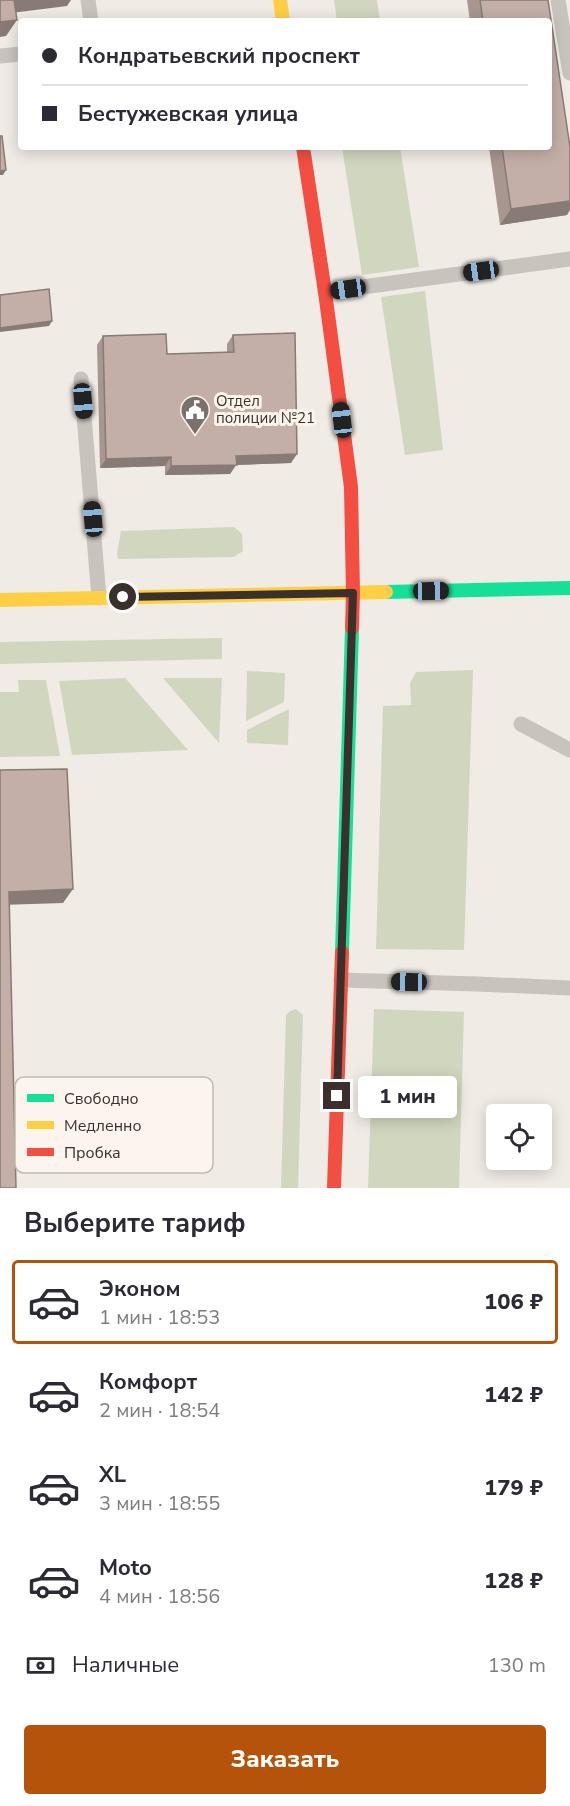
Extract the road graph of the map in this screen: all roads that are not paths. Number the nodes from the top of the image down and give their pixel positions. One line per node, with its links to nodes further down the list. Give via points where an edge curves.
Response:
1 (88, 0): 4 (lane)
2 (280, 0): 5 (street)
3 (558, 0): 8 (lane)
4 (91, 18)
5 (283, 18)
6 (18, 54): 7 (lane)
7 (0, 56)
8 (570, 73)
9 (303, 150): 11 (street)
10 (570, 259): 11 (lane)
11 (325, 292): 14 (street, via 351,488)
12 (81, 379): 15 (lane)
13 (570, 588): 14 (street)
14 (353, 593): 15 (street); 19 (street)
15 (99, 598): 16 (street)
16 (0, 600)
17 (521, 724): 18 (lane)
18 (570, 750)
19 (341, 981): 20 (lane); 21 (street)
20 (570, 988)
21 (334, 1188)

